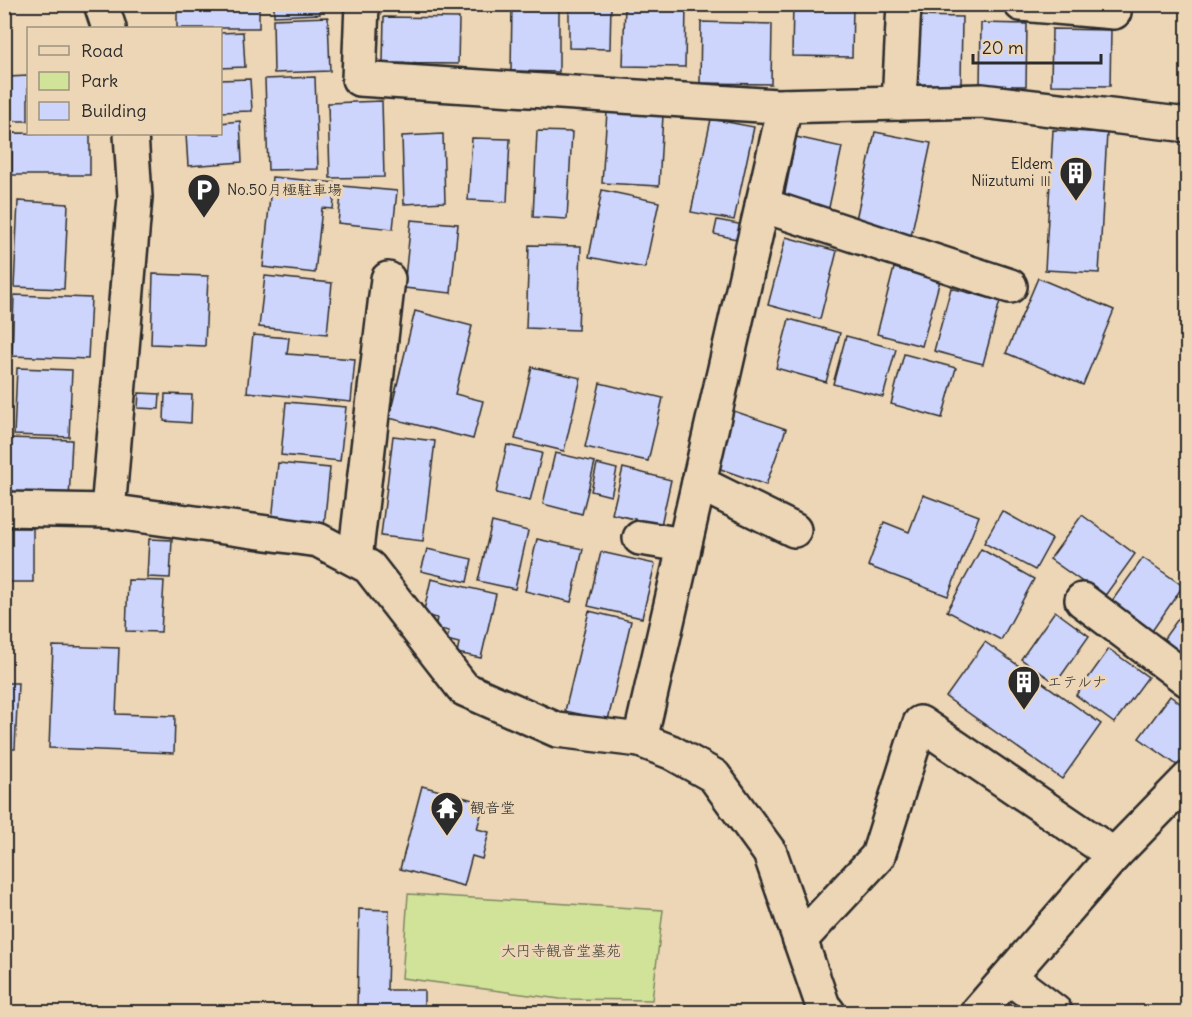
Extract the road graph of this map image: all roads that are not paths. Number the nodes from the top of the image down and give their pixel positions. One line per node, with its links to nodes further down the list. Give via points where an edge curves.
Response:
1 (101, 4): 6 (street)
2 (362, 4): 8 (street, via 359,79)
3 (903, 4): 7 (street)
4 (1021, 4): 5 (street)
5 (1114, 12)
6 (109, 27)
7 (899, 103): 8 (street); 9 (street, via 982,101)
8 (785, 106): 11 (street)
9 (1188, 125)
10 (130, 135): 16 (street, via 135,197)
11 (762, 205): 13 (street); 14 (street)
12 (387, 279): 20 (street)
13 (1010, 286)
14 (699, 483): 17 (street); 19 (street)
15 (4, 509): 16 (street)
16 (108, 511): 20 (street, via 318,540)
17 (794, 530)
18 (640, 537): 19 (street)
19 (684, 545): 23 (street)
20 (355, 559): 23 (street, via 369,567 464,689 557,730)
21 (1082, 600): 22 (street)
22 (1188, 680)
23 (640, 740): 26 (street, via 714,776 770,853)
24 (1188, 779): 25 (street)
25 (1114, 855): 26 (street, via 920,723 878,856); 27 (street)
26 (800, 940): 28 (street)
27 (1009, 977): 29 (street); 30 (street)
28 (828, 1012)
29 (978, 1012)
30 (1055, 1012)

